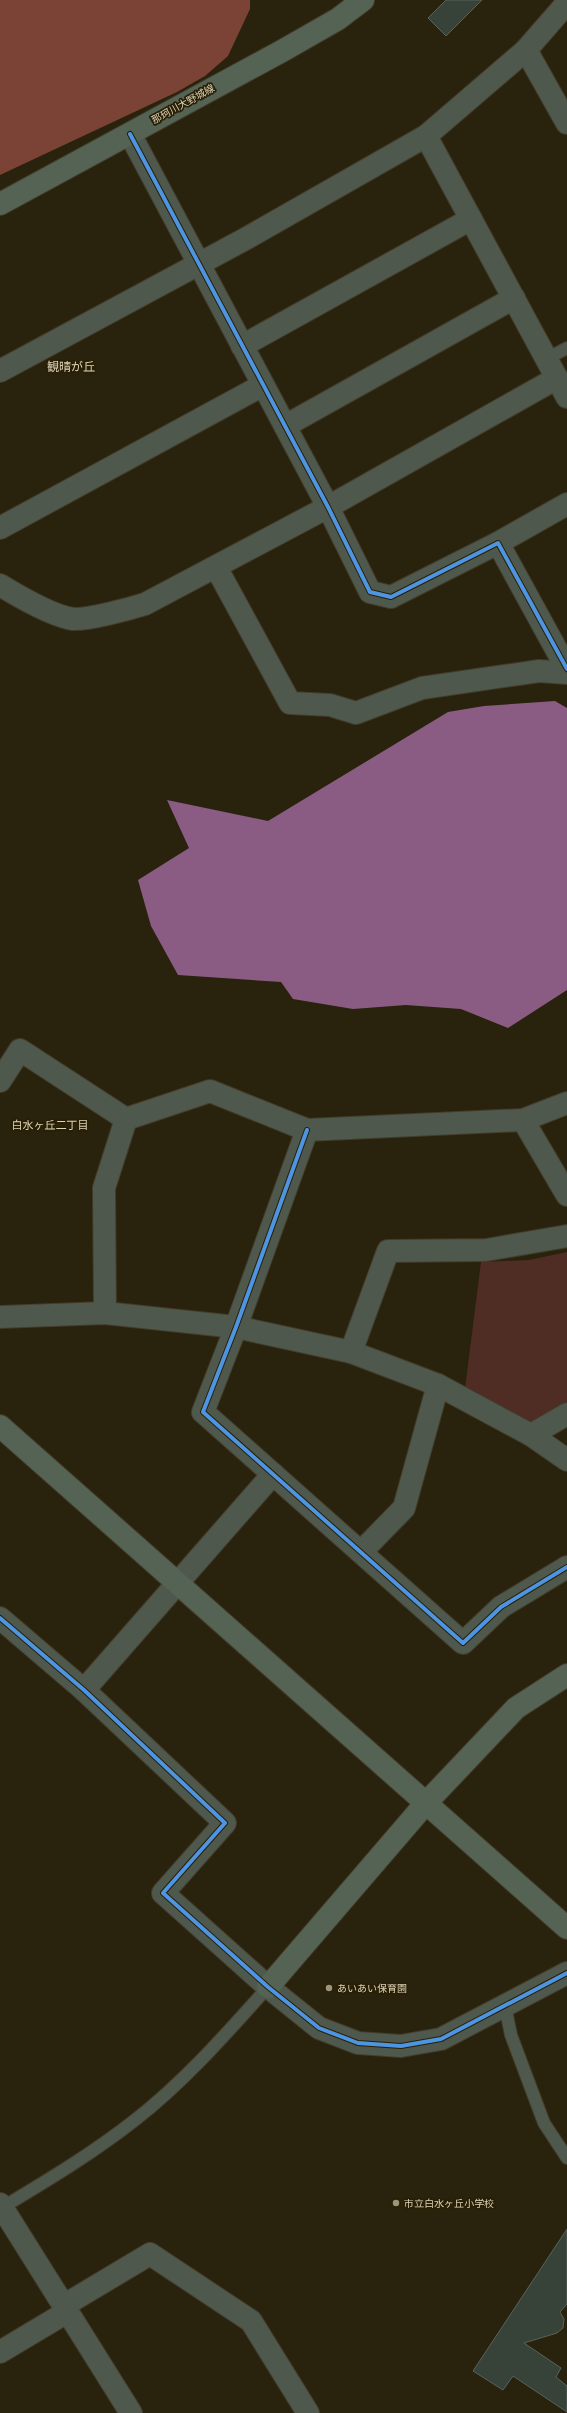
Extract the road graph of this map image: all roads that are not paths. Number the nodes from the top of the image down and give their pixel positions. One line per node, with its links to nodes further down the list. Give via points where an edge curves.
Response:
1 (363, 0): 5 (street, 那珂川大野城線, via 338,19)
2 (567, 3): 3 (street)
3 (526, 50): 4 (street); 6 (street)
4 (567, 123)
5 (130, 134): 7 (street, 那珂川大野城線); 9 (street)
6 (426, 136): 8 (street); 9 (street)
7 (0, 204)
8 (471, 219): 10 (street); 11 (street)
9 (198, 264): 11 (street); 14 (street)
10 (514, 298): 13 (street); 17 (street)
11 (242, 346): 15 (street)
12 (567, 348): 13 (lane)
13 (546, 359): 16 (street)
14 (0, 371)
15 (263, 385): 17 (street); 20 (street)
16 (562, 388): 19 (street)
17 (285, 426): 19 (street)
18 (567, 504): 21 (street)
19 (328, 508): 21 (street, via 370,592 391,597); 22 (street)
20 (0, 528)
21 (498, 543): 24 (street)
22 (216, 567): 23 (street, via 145,604 73,619 30,603); 25 (street, via 290,703 330,705 356,712 422,688 539,671)
23 (0, 585)
24 (567, 669)
25 (567, 673)
26 (0, 1081): 28 (street, via 20,1050)
27 (567, 1103): 29 (street)
28 (126, 1119): 30 (street, via 210,1091); 33 (street, via 104,1188)
29 (523, 1120): 30 (street); 31 (street)
30 (307, 1130): 35 (street)
31 (567, 1195)
32 (567, 1236): 36 (street, via 486,1250 388,1252)
33 (105, 1313): 34 (street); 35 (street)
34 (0, 1317)
35 (236, 1327): 36 (street); 42 (street, via 203,1412)
36 (351, 1352): 37 (street)
37 (438, 1385): 40 (street); 43 (street, via 404,1508)
38 (567, 1414): 40 (street)
39 (0, 1426): 45 (street)
40 (531, 1435): 41 (street)
41 (567, 1460)
42 (273, 1474): 43 (street); 45 (street)
43 (361, 1552): 44 (street, via 464,1643 501,1607)
44 (567, 1567)
45 (177, 1583): 48 (street); 49 (street)
46 (0, 1618): 48 (street)
47 (567, 1675): 49 (street, via 516,1708)
48 (84, 1690): 52 (street, via 225,1823 163,1893)
49 (426, 1803): 50 (street); 52 (street)
50 (567, 1928)
51 (567, 1973): 53 (street)
52 (268, 1987): 53 (street, via 319,2028 358,2043 401,2046 441,2040); 55 (lane, via 202,2060 135,2120 69,2168)
53 (505, 2006): 54 (lane, via 512,2035 544,2123)
54 (567, 2158)
55 (1, 2206): 56 (street)
56 (65, 2309): 57 (street); 58 (street); 59 (street, via 150,2254 251,2322)
57 (0, 2352)
58 (131, 2413)
59 (308, 2413)

